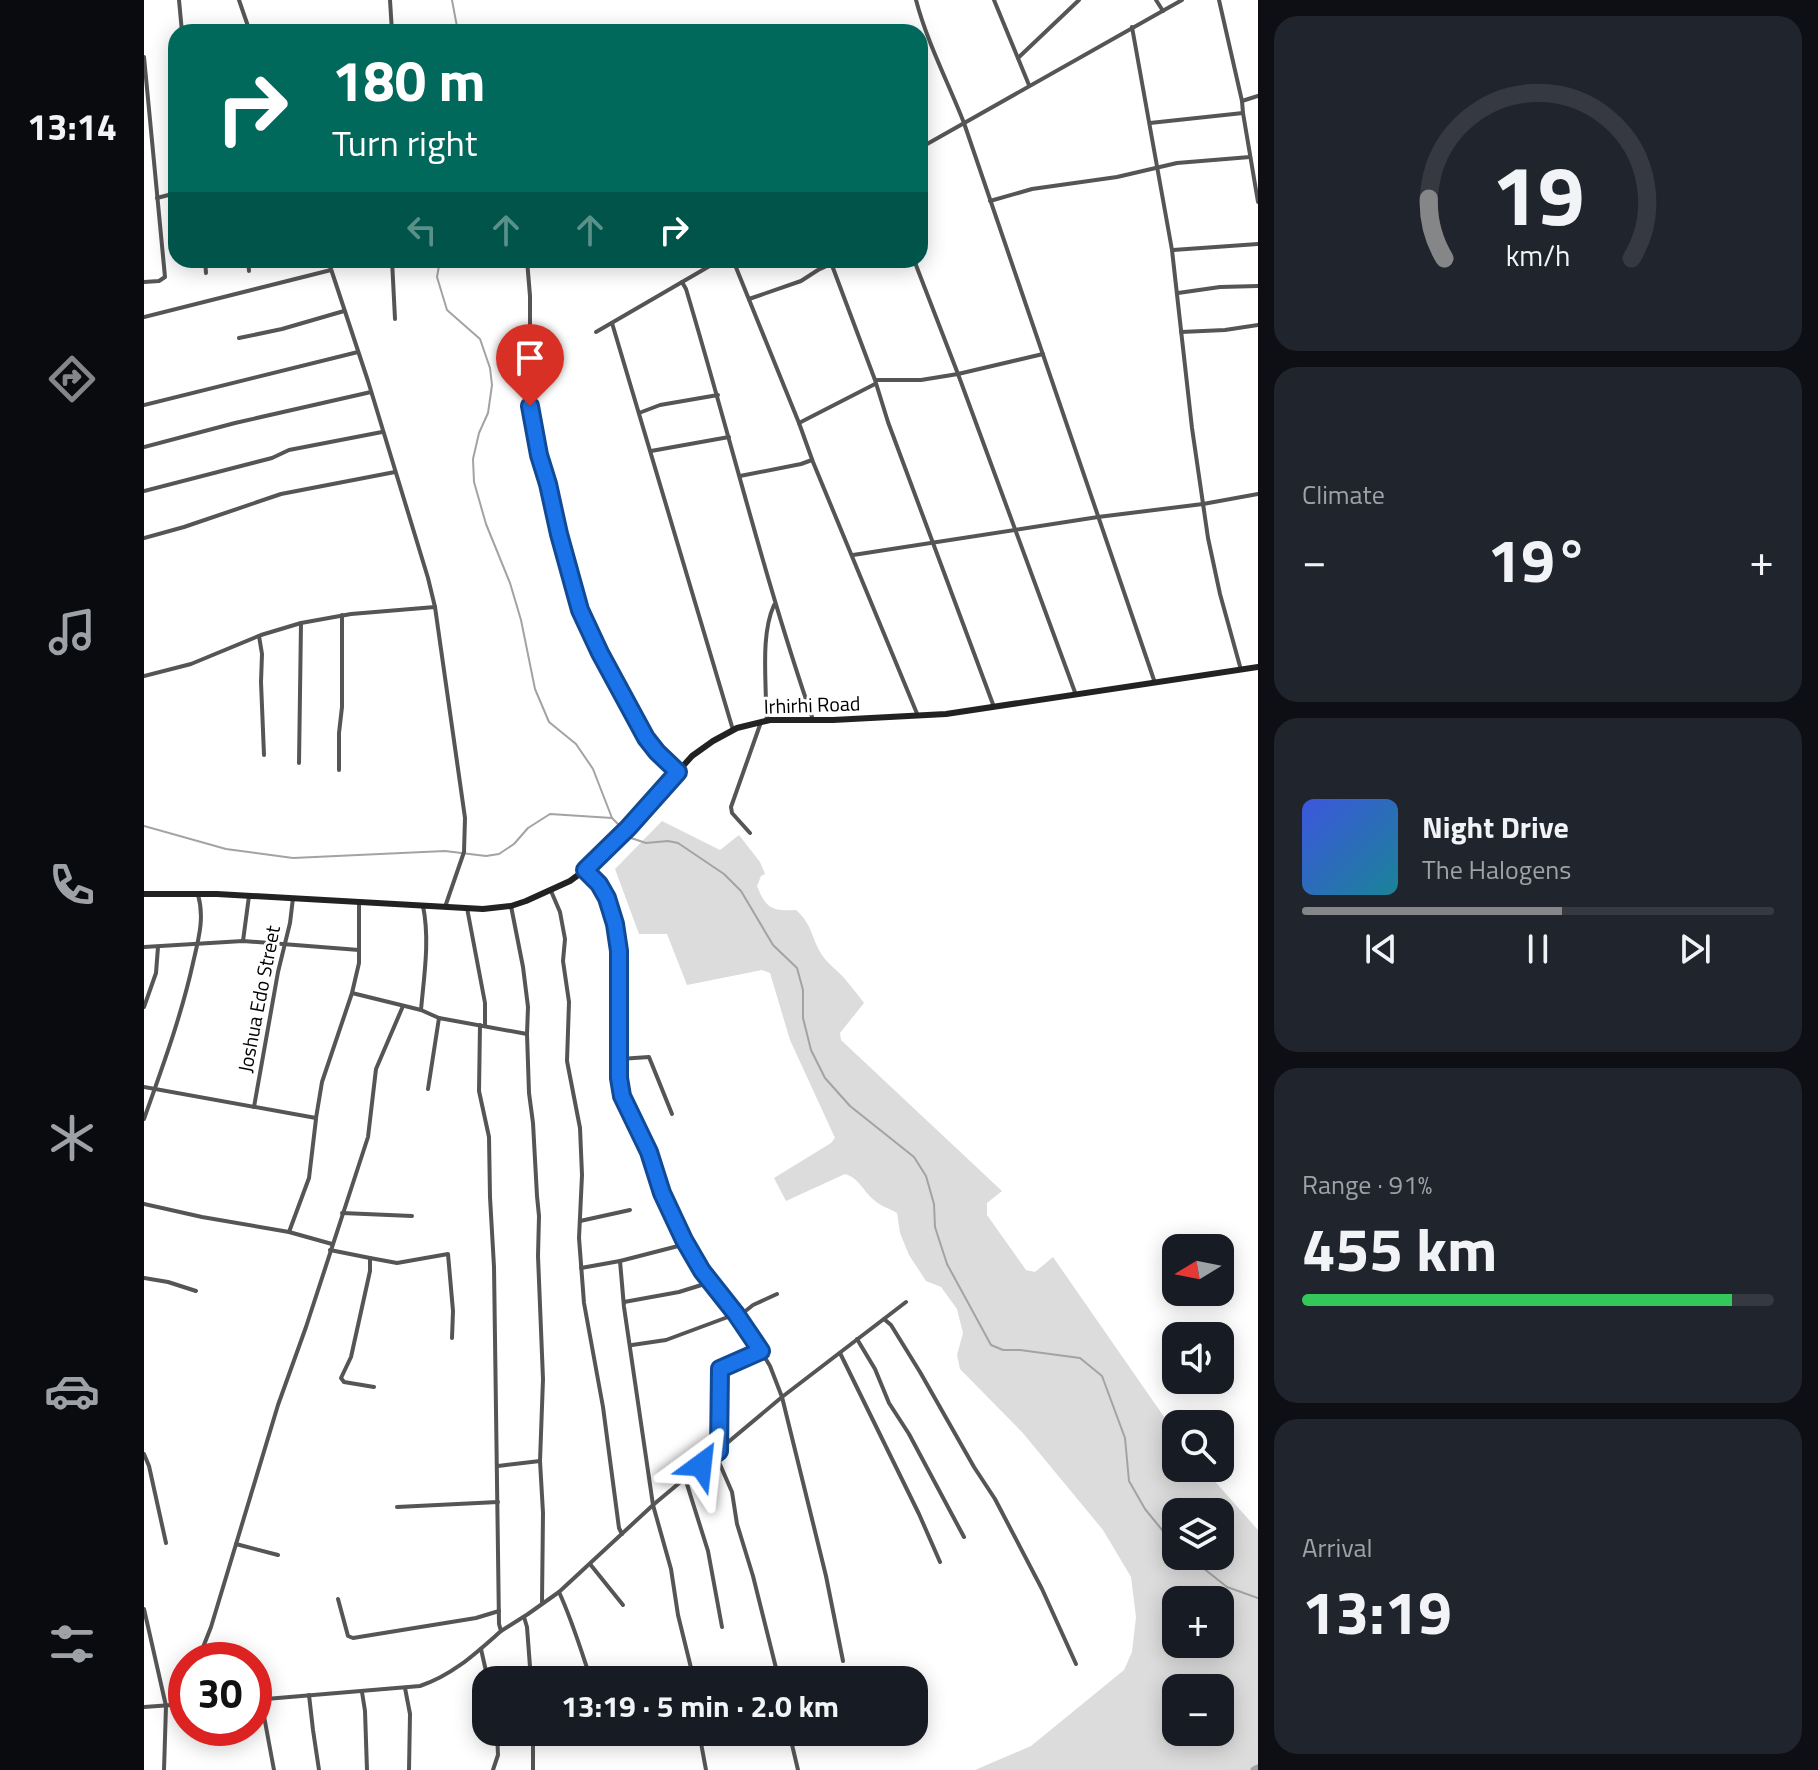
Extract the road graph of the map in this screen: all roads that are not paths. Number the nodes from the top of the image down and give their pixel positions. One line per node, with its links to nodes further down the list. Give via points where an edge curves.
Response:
1 (179, 0): 11 (street)
2 (239, 0): 12 (street)
3 (390, 0): 13 (street)
4 (916, 0): 14 (street)
5 (994, 0): 18 (street)
6 (1079, 0): 18 (street)
7 (1156, 0): 10 (street)
8 (1182, 0): 10 (street)
9 (1219, 0): 21 (street)
10 (1163, 11): 15 (street)
11 (181, 24)
12 (247, 24)
13 (392, 24)
14 (925, 24)
15 (1132, 27): 19 (street); 24 (street)
16 (928, 34): 23 (street)
17 (144, 57): 29 (street)
18 (1018, 58): 19 (street)
19 (1029, 85): 23 (street)
20 (1258, 96): 21 (street)
21 (1242, 101): 22 (street)
22 (1243, 113): 24 (street); 26 (street)
23 (964, 123): 25 (street); 30 (street)
24 (1149, 123): 27 (street)
25 (928, 143)
26 (1250, 157): 27 (street); 31 (street)
27 (1157, 168): 30 (street); 33 (street)
28 (168, 195): 29 (street)
29 (157, 198): 46 (street, via 165,277)
30 (990, 201): 60 (street)
31 (1258, 202)
32 (1258, 244): 33 (street)
33 (1172, 250): 49 (street)
34 (206, 268): 45 (street)
35 (249, 268): 44 (street)
36 (392, 268): 53 (street)
37 (528, 268): 101 (street, via 530,406 575,596 646,738)
38 (706, 268): 47 (street)
39 (736, 268): 50 (street)
40 (821, 268): 50 (street, via 801,281)
41 (832, 268): 62 (street)
42 (917, 268): 61 (street)
43 (331, 270): 51 (street); 52 (street)
44 (249, 271)
45 (206, 273)
46 (144, 282)
47 (682, 282): 54 (street); 64 (street)
48 (1258, 286): 49 (street)
49 (1178, 293): 57 (street)
50 (749, 299): 67 (street)
51 (344, 311): 58 (street); 59 (street)
52 (144, 317)
53 (395, 319)
54 (612, 323): 56 (street); 66 (street)
55 (1258, 325): 57 (street)
56 (596, 332)
57 (1181, 332): 77 (street)
58 (239, 338)
59 (358, 352): 63 (street); 65 (street)
60 (1043, 354): 61 (street); 78 (street)
61 (958, 374): 62 (street); 79 (street)
62 (876, 382): 67 (street); 81 (street)
63 (371, 392): 68 (street); 70 (street)
64 (718, 395): 66 (street); 69 (street)
65 (144, 405)
66 (639, 413): 71 (street)
67 (799, 423): 72 (street)
68 (382, 432): 73 (street); 75 (street, via 289,450)
69 (729, 437): 71 (street); 74 (street)
70 (144, 447)
71 (651, 451): 97 (street)
72 (812, 460): 74 (street); 82 (street)
73 (395, 472): 80 (street, via 281,494); 84 (street)
74 (740, 476): 83 (street)
75 (144, 491)
76 (1258, 494): 77 (street)
77 (1203, 504): 78 (street); 89 (street)
78 (1098, 517): 79 (street); 91 (street)
79 (1014, 530): 81 (street); 92 (street)
80 (144, 538)
81 (933, 543): 82 (street); 93 (street)
82 (852, 555): 94 (street)
83 (775, 602): 95 (street); 96 (street, via 767,631)
84 (435, 607): 85 (street); 112 (street, via 465,818 464,852)
85 (342, 615): 86 (street); 100 (street)
86 (301, 623): 87 (street); 99 (street)
87 (259, 636): 90 (street, via 191,664); 98 (street)
88 (1258, 667): 89 (street, Irhirhi Road)
89 (1241, 670): 91 (street, Irhirhi Road)
90 (144, 676)
91 (1155, 683): 92 (street, Irhirhi Road)
92 (1076, 695): 93 (street, Irhirhi Road)
93 (994, 707): 94 (street, Irhirhi Road)
94 (918, 716): 95 (street, Irhirhi Road)
95 (813, 720): 96 (street, Irhirhi Road)
96 (764, 722): 97 (street, Irhirhi Road); 102 (street, via 731,807)
97 (733, 730): 101 (street, Irhirhi Road, via 692,756)
98 (264, 755)
99 (299, 763)
100 (339, 770)
101 (678, 772): 103 (street, Irhirhi Road)
102 (750, 833)
103 (585, 870): 104 (street, Irhirhi Road); 127 (street, via 599,884 613,913 619,951)
104 (551, 891): 111 (street, Irhirhi Road); 139 (street, via 565,939 567,1061 580,1128)
105 (144, 894): 106 (street, Irhirhi Road)
106 (198, 895): 107 (street, Irhirhi Road); 116 (street)
107 (249, 896): 108 (street, Irhirhi Road); 114 (street)
108 (293, 898): 109 (street, Irhirhi Road); 115 (street, Joshua Edo Street)
109 (359, 903): 110 (street, Irhirhi Road); 119 (street)
110 (423, 906): 112 (street, Irhirhi Road); 123 (street)
111 (511, 906): 113 (street, Irhirhi Road); 126 (street, via 523,967)
112 (445, 907): 113 (street, Irhirhi Road)
113 (467, 908): 125 (street, via 485,1003)
114 (243, 941): 115 (street); 116 (street)
115 (285, 944): 119 (street); 131 (street, Joshua Edo Street)
116 (197, 945): 118 (street); 130 (street)
117 (144, 947): 118 (street)
118 (158, 947): 122 (street)
119 (359, 950): 120 (street)
120 (352, 993): 121 (street); 133 (street, via 322,1082)
121 (403, 1006): 123 (street); 137 (street, via 376,1069 368,1137)
122 (144, 1007)
123 (421, 1010): 124 (street)
124 (439, 1018): 125 (street); 129 (street)
125 (482, 1026): 126 (street); 164 (street, via 479,1091 489,1137)
126 (527, 1034): 163 (street, via 539,1216)
127 (620, 1059): 132 (street, via 649,1057); 141 (street, via 622,1096)
128 (144, 1087): 130 (street)
129 (428, 1089)
130 (154, 1090): 131 (street); 134 (street)
131 (254, 1107): 133 (street)
132 (672, 1114)
133 (316, 1118): 140 (street, via 309,1178)
134 (144, 1119)
135 (144, 1204): 140 (street)
136 (630, 1210): 139 (street)
137 (342, 1213): 138 (street); 142 (street)
138 (412, 1216)
139 (580, 1221): 145 (street)
140 (289, 1232): 142 (street)
141 (686, 1244): 144 (street); 147 (street)
142 (331, 1247): 143 (street); 172 (street)
143 (370, 1258): 154 (street, via 394,1263 448,1254); 159 (street, via 351,1357 341,1378)
144 (620, 1261): 145 (street); 150 (street)
145 (581, 1268): 169 (street)
146 (144, 1278): 148 (street)
147 (711, 1282): 150 (street); 152 (street)
148 (196, 1291)
149 (777, 1294): 152 (street)
150 (624, 1302): 156 (street)
151 (906, 1302): 153 (street)
152 (737, 1316): 156 (street, via 666,1340); 157 (street)
153 (884, 1319): 155 (street); 189 (street, via 995,1499)
154 (452, 1338)
155 (857, 1339): 158 (street); 170 (street)
156 (631, 1345): 167 (street)
157 (761, 1351): 160 (street); 161 (street, via 720,1369)
158 (840, 1353): 160 (street); 174 (street)
159 (374, 1387)
160 (782, 1397): 161 (street); 188 (street)
161 (717, 1452): 165 (street); 194 (street)
162 (144, 1454): 171 (street)
163 (540, 1461): 164 (street); 178 (street)
164 (498, 1466): 166 (street)
165 (685, 1478): 167 (street); 183 (street, via 708,1551)
166 (498, 1502): 168 (street); 181 (street)
167 (653, 1505): 169 (street); 193 (street)
168 (397, 1507)
169 (622, 1534): 175 (street)
170 (964, 1537)
171 (166, 1543)
172 (236, 1544): 173 (street); 186 (street)
173 (278, 1555)
174 (940, 1562)
175 (590, 1564): 176 (street); 179 (street)
176 (559, 1592): 178 (street); 192 (street)
177 (338, 1599): 181 (street, via 353,1638)
178 (542, 1604): 182 (street)
179 (623, 1605)
180 (144, 1609): 185 (street)
181 (499, 1611): 184 (street)
182 (524, 1617): 184 (street); 191 (street)
183 (722, 1627)
184 (501, 1631): 187 (street)
185 (147, 1635): 199 (street)
186 (205, 1642)
187 (481, 1649): 190 (street); 195 (street, via 438,1679)
188 (843, 1661)
189 (1076, 1664)
190 (485, 1666)
191 (530, 1666)
192 (586, 1666)
193 (691, 1666)
194 (776, 1666)
195 (405, 1688): 196 (street); 210 (street)
196 (362, 1692): 197 (street); 209 (street)
197 (309, 1695): 198 (street); 208 (street)
198 (272, 1699)
199 (166, 1706): 200 (street); 206 (street)
200 (144, 1707)
201 (270, 1746): 207 (street)
202 (498, 1746): 211 (street)
203 (533, 1746): 212 (street)
204 (702, 1746): 213 (street)
205 (792, 1746): 214 (street)
206 (164, 1770)
207 (274, 1770)
208 (319, 1770)
209 (367, 1770)
210 (409, 1770)
211 (493, 1770)
212 (533, 1770)
213 (706, 1770)
214 (798, 1770)

